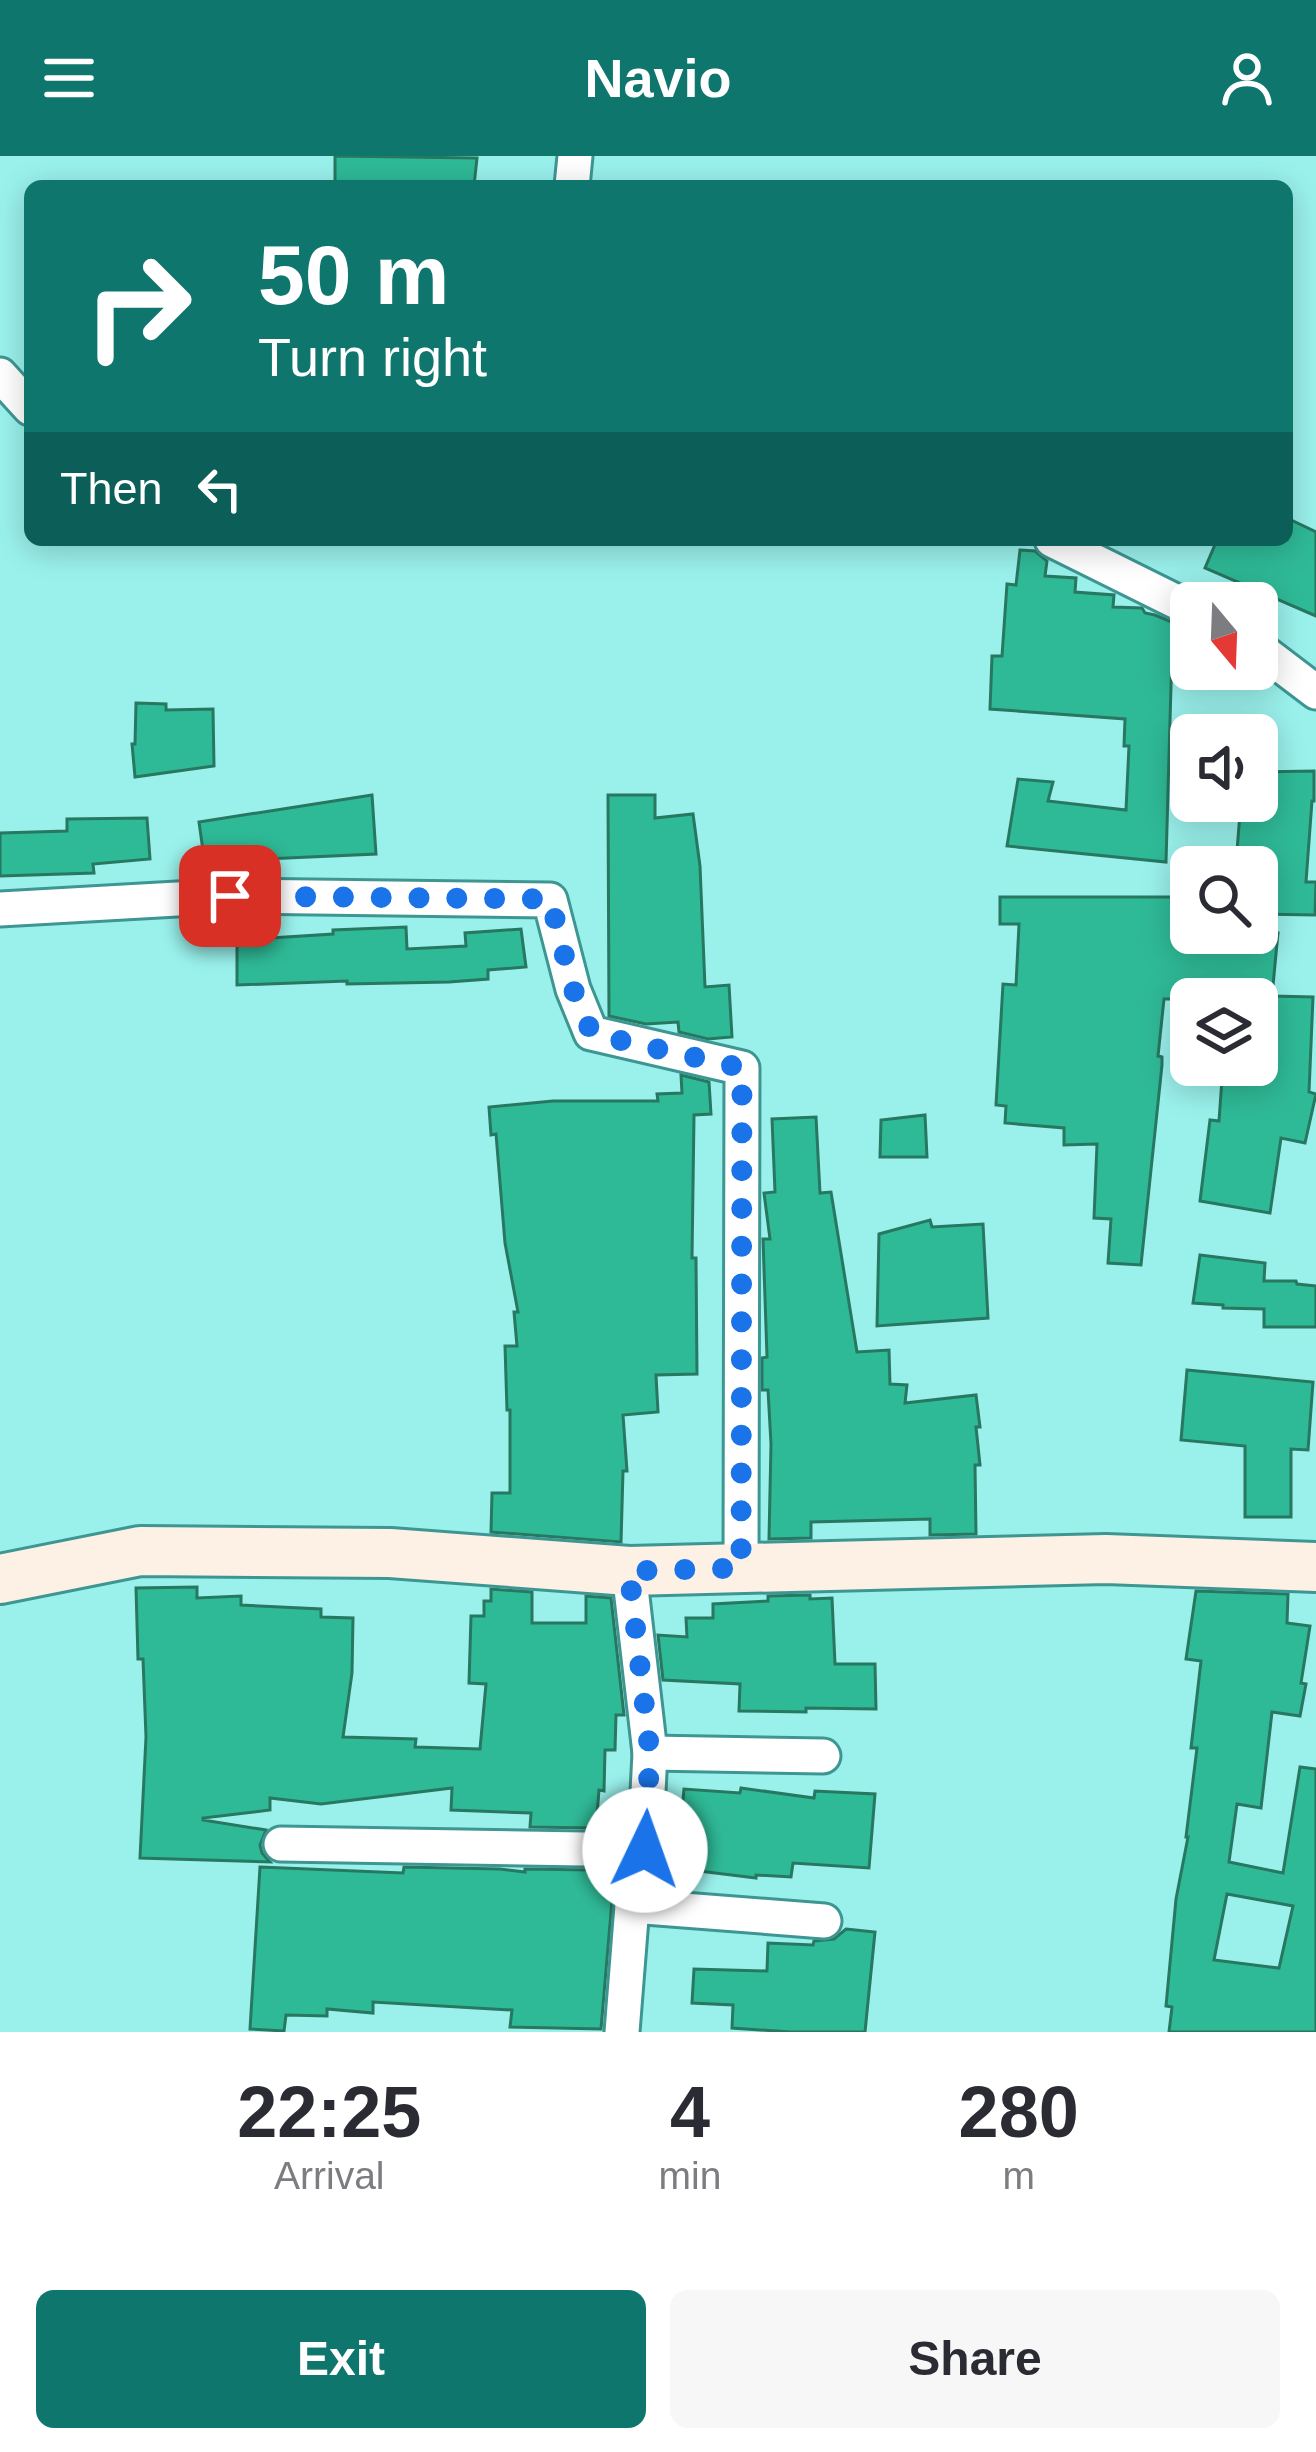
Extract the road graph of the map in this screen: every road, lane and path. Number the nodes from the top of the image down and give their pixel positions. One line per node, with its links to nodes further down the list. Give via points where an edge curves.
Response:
1 (0, 375): 2 (street)
2 (24, 401)
3 (1064, 546): 4 (street)
4 (1170, 599)
5 (1278, 663): 6 (street)
6 (1316, 692)
7 (0, 909): 9 (street, via 230,896 550,899 592,1034 742,1068)
8 (1316, 1567): 9 (street, via 1106,1559)
9 (741, 1568): 10 (street)
10 (629, 1571): 11 (street, via 390,1553 140,1551); 12 (street)
11 (0, 1579)
12 (650, 1753): 13 (street); 15 (street)
13 (823, 1756)
14 (281, 1844): 15 (street)
15 (645, 1850): 16 (street)
16 (632, 1906): 17 (street); 18 (street)
17 (824, 1921)
18 (622, 2032)

